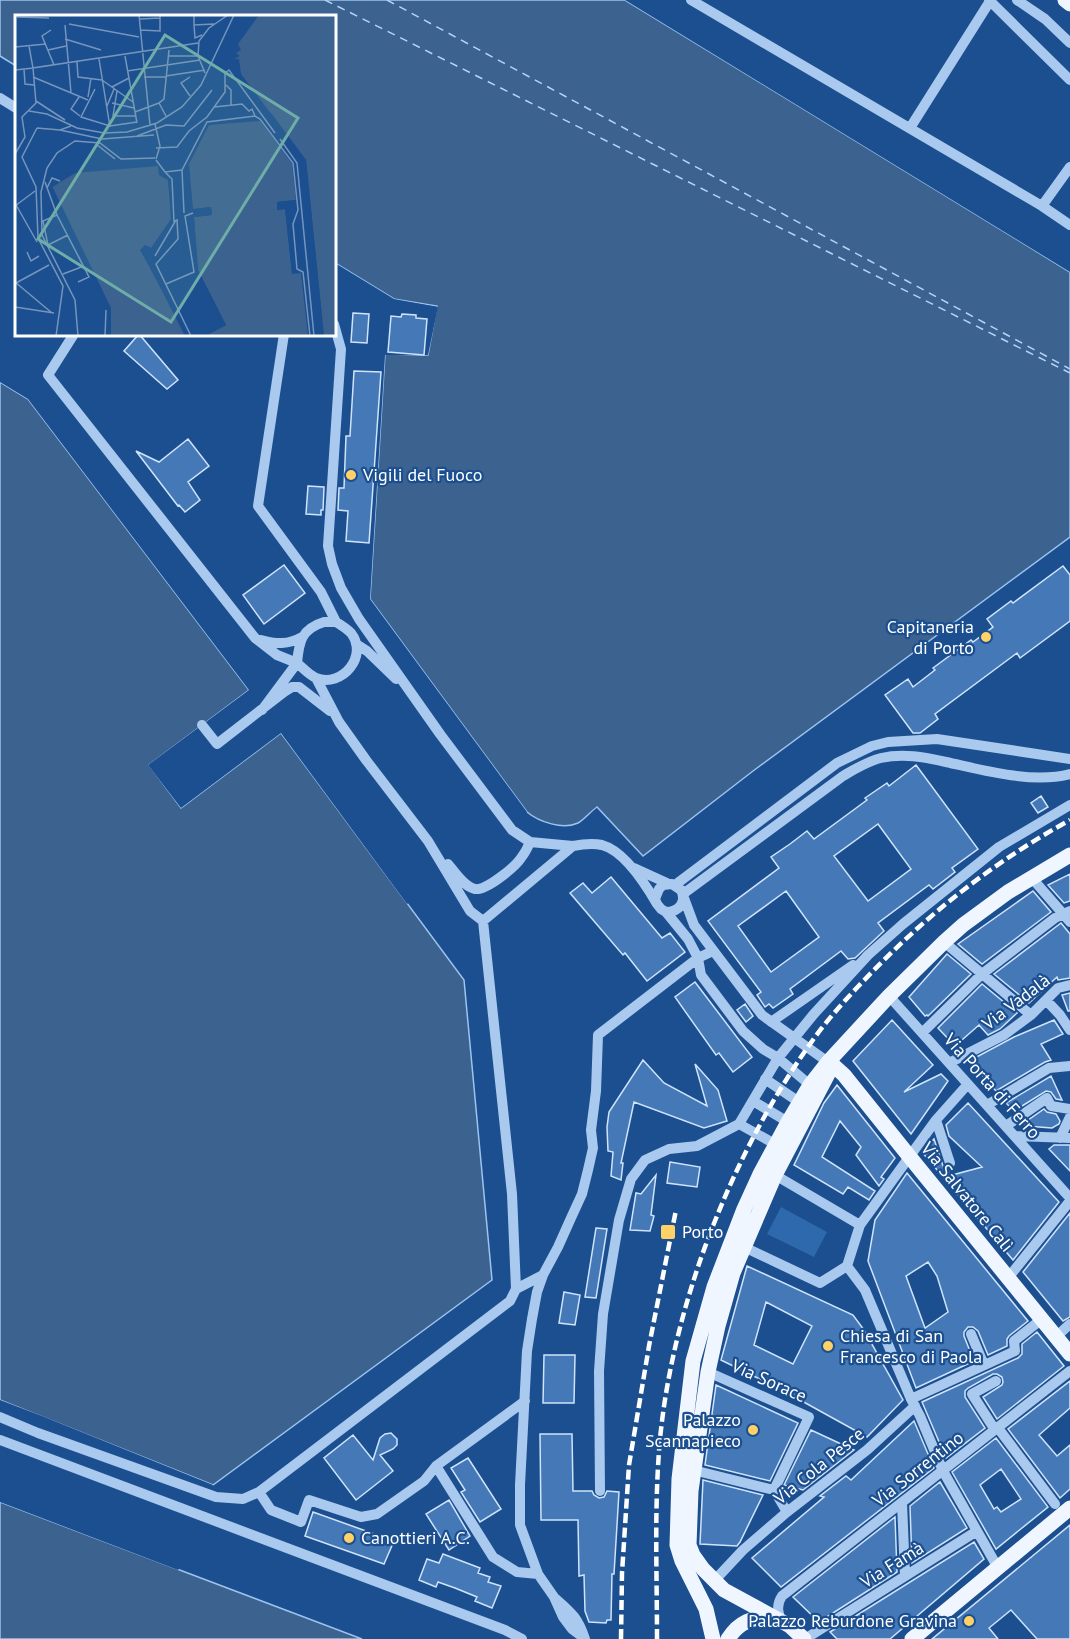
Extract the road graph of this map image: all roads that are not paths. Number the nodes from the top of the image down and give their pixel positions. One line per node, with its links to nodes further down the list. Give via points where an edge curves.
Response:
1 (691, 0): 6 (street)
2 (989, 0): 8 (street); 11 (street)
3 (1017, 0): 7 (street)
4 (1065, 0): 5 (main road)
5 (1070, 4)
6 (710, 5): 11 (street)
7 (1070, 43)
8 (1070, 80)
9 (0, 98): 10 (street)
10 (15, 107)
11 (910, 128): 13 (street)
12 (1070, 167): 13 (street)
13 (1042, 206): 14 (street)
14 (1070, 225)
15 (336, 331): 18 (street, via 341,349 328,546)
16 (73, 336): 23 (street, via 48,375)
17 (284, 336): 19 (street, via 258,506)
18 (341, 588): 21 (street); 27 (street)
19 (321, 592): 20 (street); 21 (street)
20 (324, 622): 21 (street); 22 (street)
21 (336, 622): 24 (street, via 351,633)
22 (302, 637): 23 (street, via 280,644); 25 (street)
23 (255, 638): 25 (street)
24 (356, 644): 26 (street, via 351,669 341,677); 27 (street, via 380,662)
25 (297, 663): 26 (street); 28 (street)
26 (316, 678): 29 (street)
27 (420, 706): 35 (street, via 512,830)
28 (262, 710): 29 (street, via 292,687 299,687); 30 (street, via 217,744)
29 (335, 715): 34 (street)
30 (202, 725)
31 (1070, 759): 40 (street, via 937,739 872,746 837,763)
32 (1070, 774): 41 (street, via 1027,776 914,756 879,758 843,776)
33 (1070, 805): 48 (street, via 999,847)
34 (428, 841): 35 (street, via 465,884 476,890 496,881 520,861); 45 (street, via 470,911)
35 (530, 842): 36 (street)
36 (573, 846): 38 (street, via 603,845); 45 (street)
37 (1070, 855): 39 (main road)
38 (631, 866): 40 (street); 42 (street)
39 (1031, 877): 44 (street); 46 (main road)
40 (672, 884): 41 (street); 42 (street, via 659,889)
41 (683, 896): 43 (street, via 678,909); 47 (street, via 693,925)
42 (657, 904): 43 (street)
43 (666, 912): 49 (street)
44 (1067, 915): 50 (street, via 1024,940)
45 (483, 921): 87 (street, via 512,1194)
46 (944, 942): 50 (street); 52 (main road)
47 (713, 951): 49 (street); 55 (street)
48 (868, 955): 55 (street); 58 (street)
49 (698, 958): 59 (street, via 701,975 743,1031); 85 (street, via 598,1035 593,1148 588,1170 572,1218)
50 (982, 974): 54 (street); 57 (street)
51 (1070, 985): 53 (street, Via Vadalà, via 1058,988)
52 (889, 996): 57 (street, Via Porta di Ferro); 60 (main road)
53 (1046, 1000): 54 (street, Via Vadalà); 56 (street)
54 (1031, 1015): 61 (street, Via Vadalà, via 1004,1035)
55 (771, 1022): 58 (street)
56 (1070, 1030)
57 (922, 1033): 61 (street, Via Porta di Ferro)
58 (794, 1038): 59 (street); 60 (street)
59 (778, 1058): 63 (street); 65 (street)
60 (831, 1063): 65 (main road); 78 (main road, Via Salvatore Calì); 80 (main road)
61 (949, 1063): 64 (street, Via Porta di Ferro)
62 (1070, 1066): 68 (street, via 1049,1068)
63 (765, 1079): 66 (street); 67 (street)
64 (968, 1084): 68 (street, Via Porta di Ferro); 71 (street)
65 (810, 1085): 67 (main road)
66 (753, 1101): 72 (street); 73 (street)
67 (799, 1102): 72 (main road)
68 (987, 1105): 74 (street, Via Porta di Ferro)
69 (1070, 1109): 74 (street, via 1051,1106 1047,1098)
70 (1070, 1117): 76 (street)
71 (936, 1120): 78 (street); 79 (street)
72 (788, 1122): 77 (main road)
73 (739, 1124): 77 (street); 106 (street, via 697,1146 669,1149 645,1160 631,1179 619,1220 603,1314 598,1371)
74 (1006, 1126): 75 (street, Via Porta di Ferro)
75 (1015, 1136): 76 (street); 81 (street, Via Porta di Ferro)
76 (1065, 1138)
77 (775, 1144): 119 (main road, via 744,1209 714,1287 693,1361 686,1416 677,1545 706,1609)
78 (909, 1156): 82 (street); 86 (main road, Via Salvatore Calì)
79 (950, 1163)
80 (775, 1175): 82 (street); 83 (main road)
81 (1070, 1199): 86 (street)
82 (860, 1225): 84 (street)
83 (744, 1246): 84 (street, via 820,1283); 94 (main road, via 718,1326)
84 (847, 1266): 98 (street, via 864,1290)
85 (543, 1275): 87 (street); 97 (street, via 527,1351)
86 (1008, 1278): 88 (main road, Via Salvatore Calì)
87 (516, 1288): 107 (street, via 510,1301)
88 (1042, 1319): 91 (main road, Via Salvatore Calì); 93 (street, Via Cola Pesce, via 1014,1341 1015,1351)
89 (1070, 1324): 91 (street)
90 (971, 1334): 93 (street)
91 (1056, 1337): 92 (main road, Via Salvatore Calì)
92 (1070, 1354)
93 (984, 1365): 98 (street, Via Cola Pesce)
94 (708, 1372): 103 (main road); 105 (street, Via Sorace, via 809,1417)
95 (1070, 1372): 100 (street, Via Sorrentino)
96 (996, 1381): 100 (street, via 972,1394)
97 (525, 1401): 102 (street); 113 (street, via 520,1525)
98 (913, 1402): 104 (street); 110 (street, Via Cola Pesce, via 867,1450)
99 (0, 1417): 107 (street, via 216,1497 243,1499)
100 (996, 1429): 104 (street, Via Sorrentino); 109 (street)
101 (0, 1440): 117 (street)
102 (436, 1466): 107 (street, via 424,1481 376,1514 361,1516 309,1500 301,1522 272,1510); 113 (street, via 493,1557 517,1572)
103 (693, 1470): 105 (street); 115 (main road, via 689,1545)
104 (942, 1471): 108 (street, Via Sorrentino); 111 (street)
105 (774, 1490): 110 (street)
106 (600, 1491)
107 (259, 1492)
108 (902, 1503): 114 (street); 116 (street, Via Sorrentino, via 787,1592 778,1602)
109 (1062, 1506): 112 (main road)
110 (787, 1512): 115 (street, Via Cola Pesce)
111 (977, 1531): 112 (street); 114 (street, Via Famà)
112 (998, 1568): 122 (main road)
113 (538, 1574): 118 (street, via 563,1617)
114 (905, 1576): 121 (street, Via Famà)
115 (714, 1581): 116 (main road)
116 (781, 1621): 120 (main road, via 753,1619 743,1623); 121 (main road)
117 (522, 1639)
118 (585, 1639)
119 (713, 1639)
120 (728, 1639)
121 (805, 1639)
122 (912, 1639)

